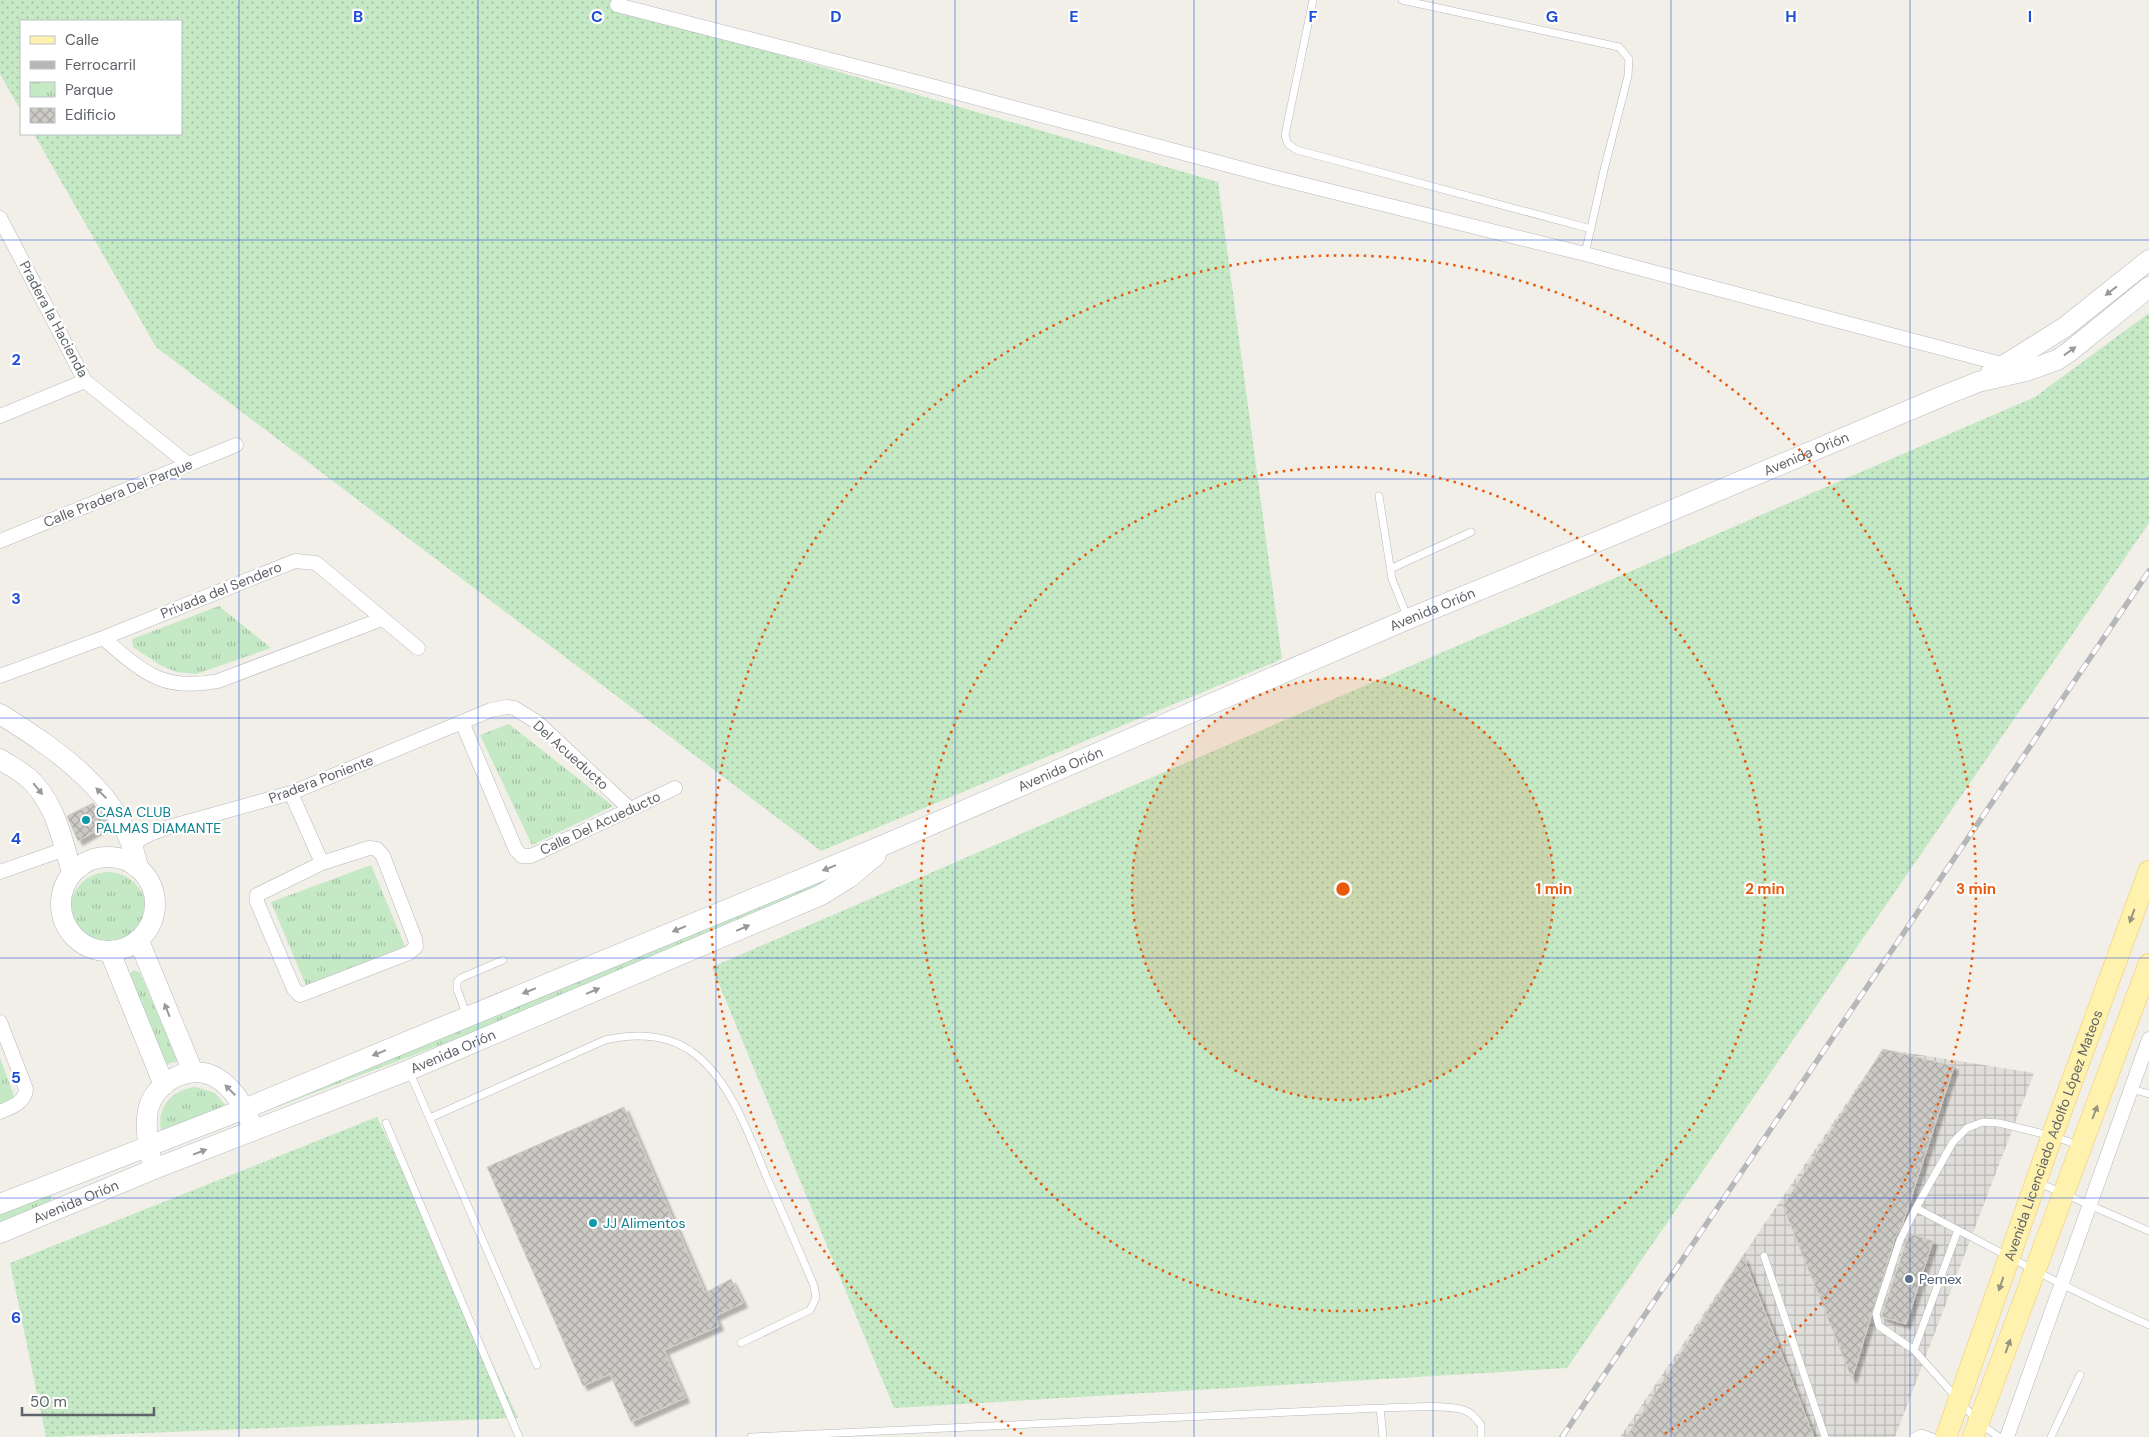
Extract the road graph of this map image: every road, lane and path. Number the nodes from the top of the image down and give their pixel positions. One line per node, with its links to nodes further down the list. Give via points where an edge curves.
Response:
1 (1313, 0): 5 (lane, via 1285,136 1288,144 1297,150)
2 (1402, 0): 5 (lane, via 1619,47 1629,59 1628,76)
3 (617, 5): 6 (street, via 1273,177)
4 (1, 220): 11 (street, Pradera la Hacienda)
5 (1591, 229): 6 (lane)
6 (1585, 254): 9 (street)
7 (2149, 260): 9 (street, Avenida Orión, one-way to 9, via 2065,327)
8 (2149, 287): 10 (street, Avenida Orión, one-way to 8, via 2069,352)
9 (2005, 364): 10 (street); 12 (street, Avenida Orión)
10 (2026, 371): 12 (street, Avenida Orión)
11 (86, 381): 13 (street); 15 (street, Pradera la Hacienda)
12 (1978, 382): 21 (street, Avenida Orión)
13 (0, 416)
14 (236, 445): 15 (street, Calle Pradera Del Parque)
15 (188, 464): 18 (street, Calle Pradera Del Parque)
16 (1379, 496): 19 (lane)
17 (1471, 532): 19 (lane)
18 (0, 541)
19 (1390, 569): 21 (lane)
20 (382, 619): 22 (street, via 218,681 196,685 176,684 153,677); 22 (street, Privada del Sendero, via 316,563 295,561); 23 (street, Privada del Sendero)
21 (1408, 619): 32 (street, Avenida Orión)
22 (104, 638): 24 (street, Privada del Sendero)
23 (418, 648)
24 (0, 676)
25 (507, 706): 27 (street, Pradera Poniente); 31 (street, Del Acueducto, via 537,722)
26 (0, 714): 33 (street, one-way to 26, via 117,812 72,764 42,740)
27 (462, 722): 30 (street, Pradera Poniente); 31 (street, Calle Del Acueducto, via 516,850 522,856 531,856)
28 (0, 759): 34 (street, one-way to 34, via 37,786 49,804)
29 (675, 788): 31 (street, Calle Del Acueducto)
30 (291, 793): 33 (street, Pradera Poniente, via 169,827); 35 (street)
31 (630, 809)
32 (891, 842): 44 (street, Avenida Orión, one-way to 44); 47 (street, Avenida Orión, one-way to 32, via 821,895 850,877)
33 (133, 844): 36 (street)
34 (65, 849): 38 (street); 39 (street)
35 (322, 863): 35 (street, via 369,848 377,849 383,856 416,947 409,953 300,995 294,989 256,898 260,892)
36 (138, 867): 39 (street, via 126,860 103,857); 40 (street, via 154,888 156,901 150,927)
37 (2149, 870): 57 (main road, Avenida Licenciado Adolfo López Mateos, one-way to 57)
38 (0, 872)
39 (72, 873): 41 (street, via 62,893 65,925 80,942 90,948)
40 (139, 941): 41 (street); 48 (street, one-way to 40)
41 (110, 952): 49 (street)
42 (503, 960): 44 (lane, via 457,982)
43 (2148, 969): 59 (main road, one-way to 43)
44 (468, 1016): 52 (street, Avenida Orión, one-way to 52)
45 (0, 1022): 53 (street, via 26,1089 21,1101)
46 (2149, 1039): 50 (street)
47 (409, 1070): 54 (lane); 56 (street, Avenida Orión)
48 (192, 1072): 49 (street, via 179,1075); 52 (street, one-way to 48, via 238,1097 218,1078)
49 (164, 1085): 58 (street, via 155,1094 148,1110)
50 (2131, 1089): 51 (lane); 64 (street)
51 (2149, 1094)
52 (244, 1108): 56 (street); 58 (street, Avenida Orión)
53 (0, 1112)
54 (430, 1118): 74 (lane, via 605,1040 628,1035 666,1039 695,1054 718,1077 746,1129 814,1286 816,1298 810,1310); 76 (lane)
55 (386, 1123): 81 (lane)
56 (254, 1132): 60 (street, Avenida Orión, one-way to 56)
57 (2052, 1136): 59 (lane); 61 (main road, Avenida Licenciado Adolfo López Mateos); 65 (lane, via 1982,1122 1967,1128 1953,1142)
58 (148, 1145): 60 (street); 63 (street, Avenida Orión)
59 (2082, 1146): 62 (main road)
60 (154, 1169): 68 (street, Avenida Orión)
61 (2036, 1182): 62 (lane); 70 (main road, Avenida Licenciado Adolfo López Mateos)
62 (2064, 1194): 64 (lane); 71 (main road)
63 (0, 1204)
64 (2090, 1205): 67 (lane); 72 (street)
65 (1916, 1208): 66 (lane); 75 (lane, via 1900,1240 1876,1314 1879,1326)
66 (1958, 1230): 70 (lane); 75 (lane)
67 (2149, 1231)
68 (0, 1233)
69 (1764, 1256): 85 (lane)
70 (2010, 1257): 71 (lane); 78 (main road, Avenida Licenciado Adolfo López Mateos, one-way to 78)
71 (2035, 1271): 72 (lane); 80 (main road, one-way to 71)
72 (2061, 1285): 73 (lane); 90 (street)
73 (2149, 1325)
74 (741, 1343)
75 (1914, 1350): 78 (lane)
76 (537, 1365)
77 (2080, 1375): 91 (lane)
78 (1960, 1401): 80 (lane); 88 (main road, Avenida Licenciado Adolfo López Mateos)
79 (1380, 1408): 82 (lane); 83 (lane); 84 (lane, via 1460,1409 1473,1415 1481,1425)
80 (1976, 1430): 89 (lane)
81 (519, 1437)
82 (751, 1437)
83 (1383, 1437)
84 (1481, 1437)
85 (1825, 1437)
86 (1913, 1437): 87 (lane, via 1921,1433)
87 (1933, 1437)
88 (1946, 1437)
89 (1999, 1437)
90 (2007, 1437)
91 (2051, 1437)

